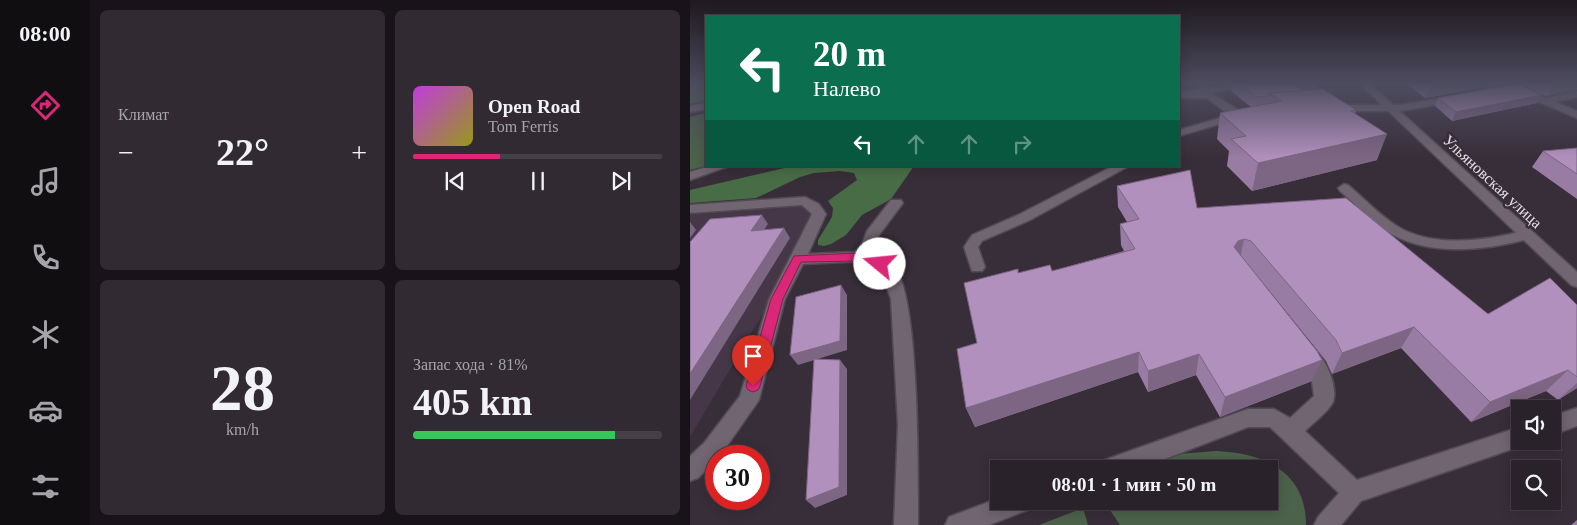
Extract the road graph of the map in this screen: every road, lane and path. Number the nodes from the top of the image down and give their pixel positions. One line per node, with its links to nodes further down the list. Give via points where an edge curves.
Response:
1 (1229, 108): 5 (street)
2 (1390, 108): 16 (street, Ульяновская улица)
3 (1562, 108): 6 (street)
4 (1252, 114): 5 (street)
5 (1236, 115): 7 (street)
6 (1577, 115)
7 (1180, 132)
8 (720, 167): 10 (street)
9 (1121, 167): 19 (street, via 977,238 971,247)
10 (690, 176)
11 (1344, 188): 16 (street, via 1397,232 1417,239 1438,243 1503,241)
12 (896, 203): 17 (street)
13 (726, 206): 14 (street); 15 (street); 18 (street, via 805,202 814,207 819,214)
14 (690, 209)
15 (714, 220)
16 (1527, 235): 20 (street, Ульяновская улица)
17 (859, 257): 18 (street); 30 (street, via 880,264 889,271 899,299 908,425)
18 (798, 259): 27 (street, via 777,299 749,400 712,450)
19 (978, 267)
20 (1577, 281)
21 (1294, 336): 24 (street, via 1318,367 1324,382 1324,399)
22 (1577, 417): 23 (street)
23 (1561, 423)
24 (1292, 430): 26 (street, via 1274,418 1248,418); 28 (street)
25 (1511, 439): 28 (street)
26 (1134, 460)
27 (690, 470)
28 (1354, 492): 32 (street)
29 (998, 510): 31 (street)
30 (906, 525)
31 (957, 525)
32 (1326, 525)

